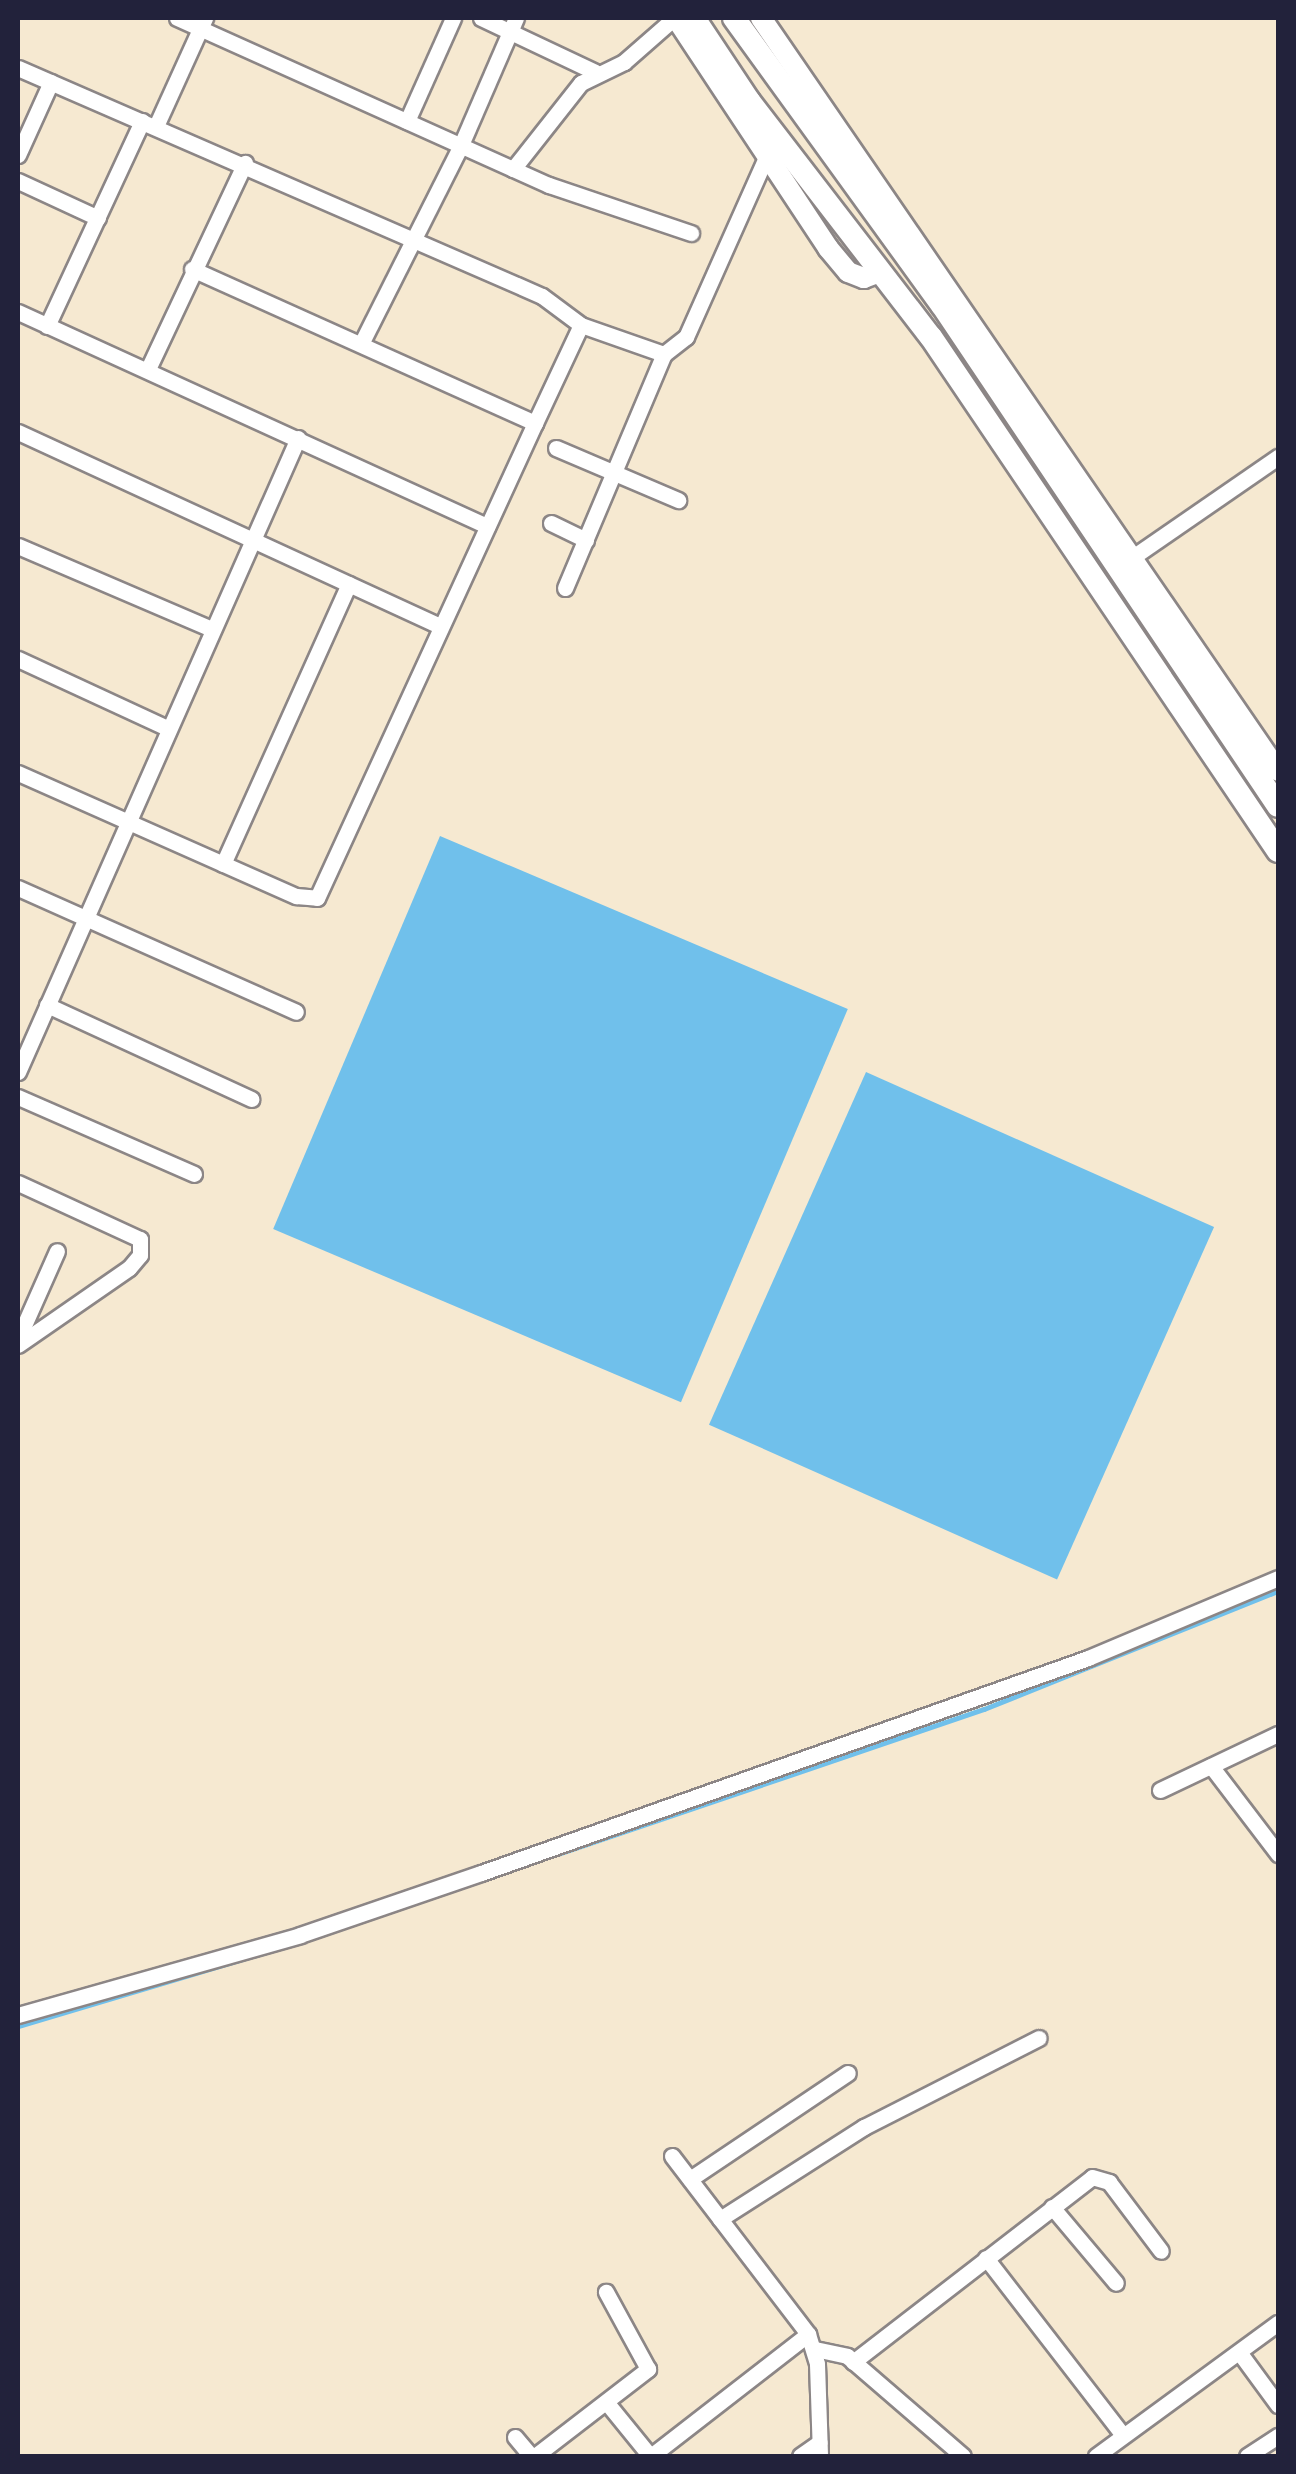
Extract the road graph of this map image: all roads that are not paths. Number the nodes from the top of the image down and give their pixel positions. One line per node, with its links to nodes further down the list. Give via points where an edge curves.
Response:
1 (177, 18): 8 (street)
2 (452, 18): 13 (street)
3 (481, 18): 9 (street)
4 (675, 18): 11 (street, via 624,62); 17 (street)
5 (694, 18): 24 (main road)
6 (734, 18): 21 (main road)
7 (761, 18): 46 (street)
8 (202, 23): 13 (street); 14 (street)
9 (513, 24): 11 (street); 15 (street)
10 (18, 68): 12 (street)
11 (595, 72): 19 (street)
12 (51, 82): 14 (street); 16 (street)
13 (407, 121): 15 (street)
14 (149, 123): 18 (street); 22 (street)
15 (461, 145): 19 (street); 25 (street)
16 (18, 155)
17 (767, 155): 27 (street, via 848,272 864,278); 32 (street, via 686,337)
18 (245, 163): 25 (street); 26 (street)
19 (513, 169): 23 (street)
20 (18, 181): 22 (street)
21 (875, 214): 24 (main road); 55 (main road)
22 (98, 218): 30 (street)
23 (691, 234)
24 (850, 234): 27 (main road)
25 (412, 238): 29 (street, via 542,296); 31 (street)
26 (192, 269): 31 (street); 33 (street)
27 (880, 272): 57 (main road, via 931,336)
28 (18, 312): 30 (street)
29 (580, 325): 32 (street); 34 (street)
30 (47, 326): 33 (street)
31 (361, 344): 34 (street)
32 (664, 354): 39 (street)
33 (148, 369): 36 (street)
34 (535, 423): 42 (street)
35 (18, 432): 43 (street)
36 (298, 438): 42 (street); 43 (street)
37 (556, 448): 39 (street)
38 (1278, 458): 46 (street)
39 (614, 473): 40 (street); 44 (street)
40 (678, 500)
41 (552, 523): 44 (street)
42 (487, 526): 49 (street)
43 (254, 538): 47 (street); 50 (street)
44 (586, 540): 48 (street)
45 (18, 546): 50 (street)
46 (1130, 559): 53 (street)
47 (349, 584): 49 (street); 58 (street)
48 (565, 588)
49 (439, 626): 58 (street, via 324,891 308,900)
50 (212, 629): 52 (street)
51 (18, 660): 52 (street)
52 (168, 728): 56 (street)
53 (1278, 771)
54 (18, 774): 56 (street)
55 (1278, 806)
56 (125, 822): 58 (street); 60 (street)
57 (1278, 850)
58 (223, 864)
59 (18, 888): 60 (street)
60 (83, 918): 61 (street); 62 (street)
61 (47, 1005): 63 (street); 65 (street)
62 (296, 1012)
63 (18, 1072)
64 (18, 1097): 66 (street)
65 (252, 1099)
66 (194, 1174)
67 (18, 1183): 69 (street, via 140,1238 140,1256)
68 (57, 1251): 69 (street)
69 (18, 1342)
70 (1278, 1578): 75 (street, via 1088,1658 632,1821 300,1935)
71 (1278, 1734): 72 (street)
72 (1211, 1766): 73 (street); 74 (street)
73 (1160, 1790)
74 (1278, 1854)
75 (18, 2015)
76 (1040, 2038): 81 (street, via 864,2127)
77 (848, 2073): 79 (street)
78 (672, 2156): 79 (street)
79 (690, 2179): 81 (street)
80 (1052, 2207): 82 (street, via 1101,2177); 83 (street); 84 (street)
81 (720, 2219): 87 (street)
82 (1161, 2251)
83 (986, 2258): 89 (street); 92 (street)
84 (1116, 2283)
85 (606, 2292): 90 (street, via 648,2364 643,2376)
86 (1278, 2323): 88 (street)
87 (812, 2341): 89 (street); 95 (street); 97 (street)
88 (1239, 2352): 91 (street); 92 (street)
89 (854, 2362): 99 (street)
90 (607, 2403): 96 (street); 97 (street)
91 (1278, 2405)
92 (1123, 2435): 100 (street)
93 (1278, 2436): 101 (street)
94 (515, 2437): 96 (street)
95 (820, 2449): 98 (street)
96 (533, 2456)
97 (650, 2456)
98 (800, 2456)
99 (962, 2456)
100 (1096, 2456)
101 (1247, 2456)

